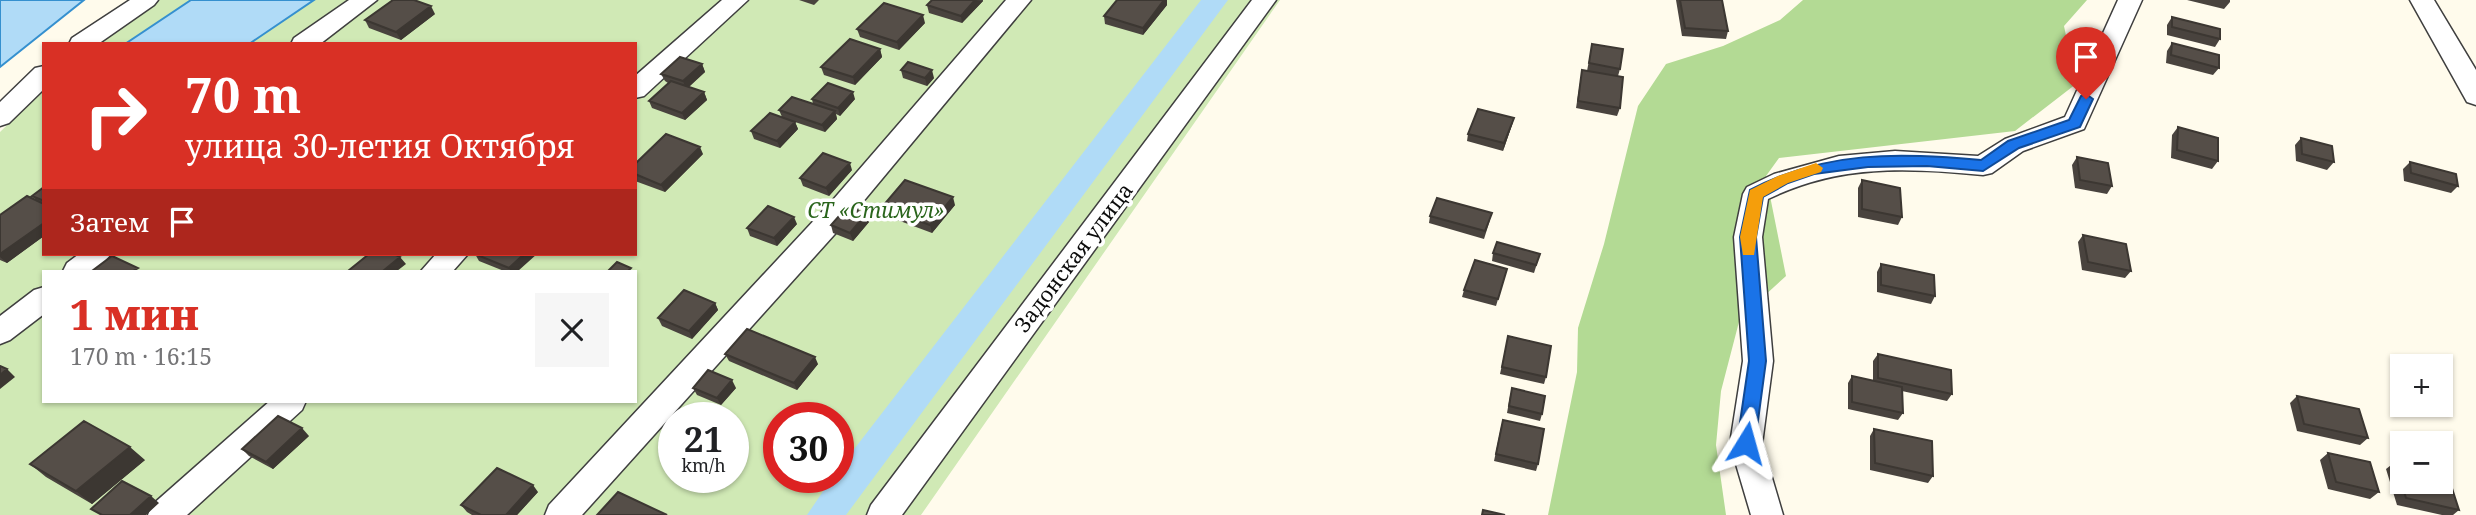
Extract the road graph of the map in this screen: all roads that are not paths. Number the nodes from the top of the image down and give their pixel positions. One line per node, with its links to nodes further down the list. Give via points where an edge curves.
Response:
1 (146, 0): 8 (street)
2 (365, 0): 9 (street)
3 (736, 0): 11 (street)
4 (1019, 0): 22 (street, via 842,208)
5 (1264, 0): 23 (street, Задонская улица)
6 (2130, 0): 24 (street, via 2075,123 2014,145 1983,166 1868,162 1812,169 1756,194 1748,237 1758,361 1746,443)
7 (2422, 0): 12 (street)
8 (85, 42)
9 (306, 42)
10 (42, 76): 13 (street)
11 (637, 88)
12 (2476, 96)
13 (0, 117)
14 (95, 256): 16 (street)
15 (452, 256): 17 (street)
16 (78, 270)
17 (436, 270)
18 (42, 300): 19 (street)
19 (0, 332)
20 (289, 403): 21 (street)
21 (164, 515)
22 (561, 515)
23 (883, 515)
24 (1767, 515)

